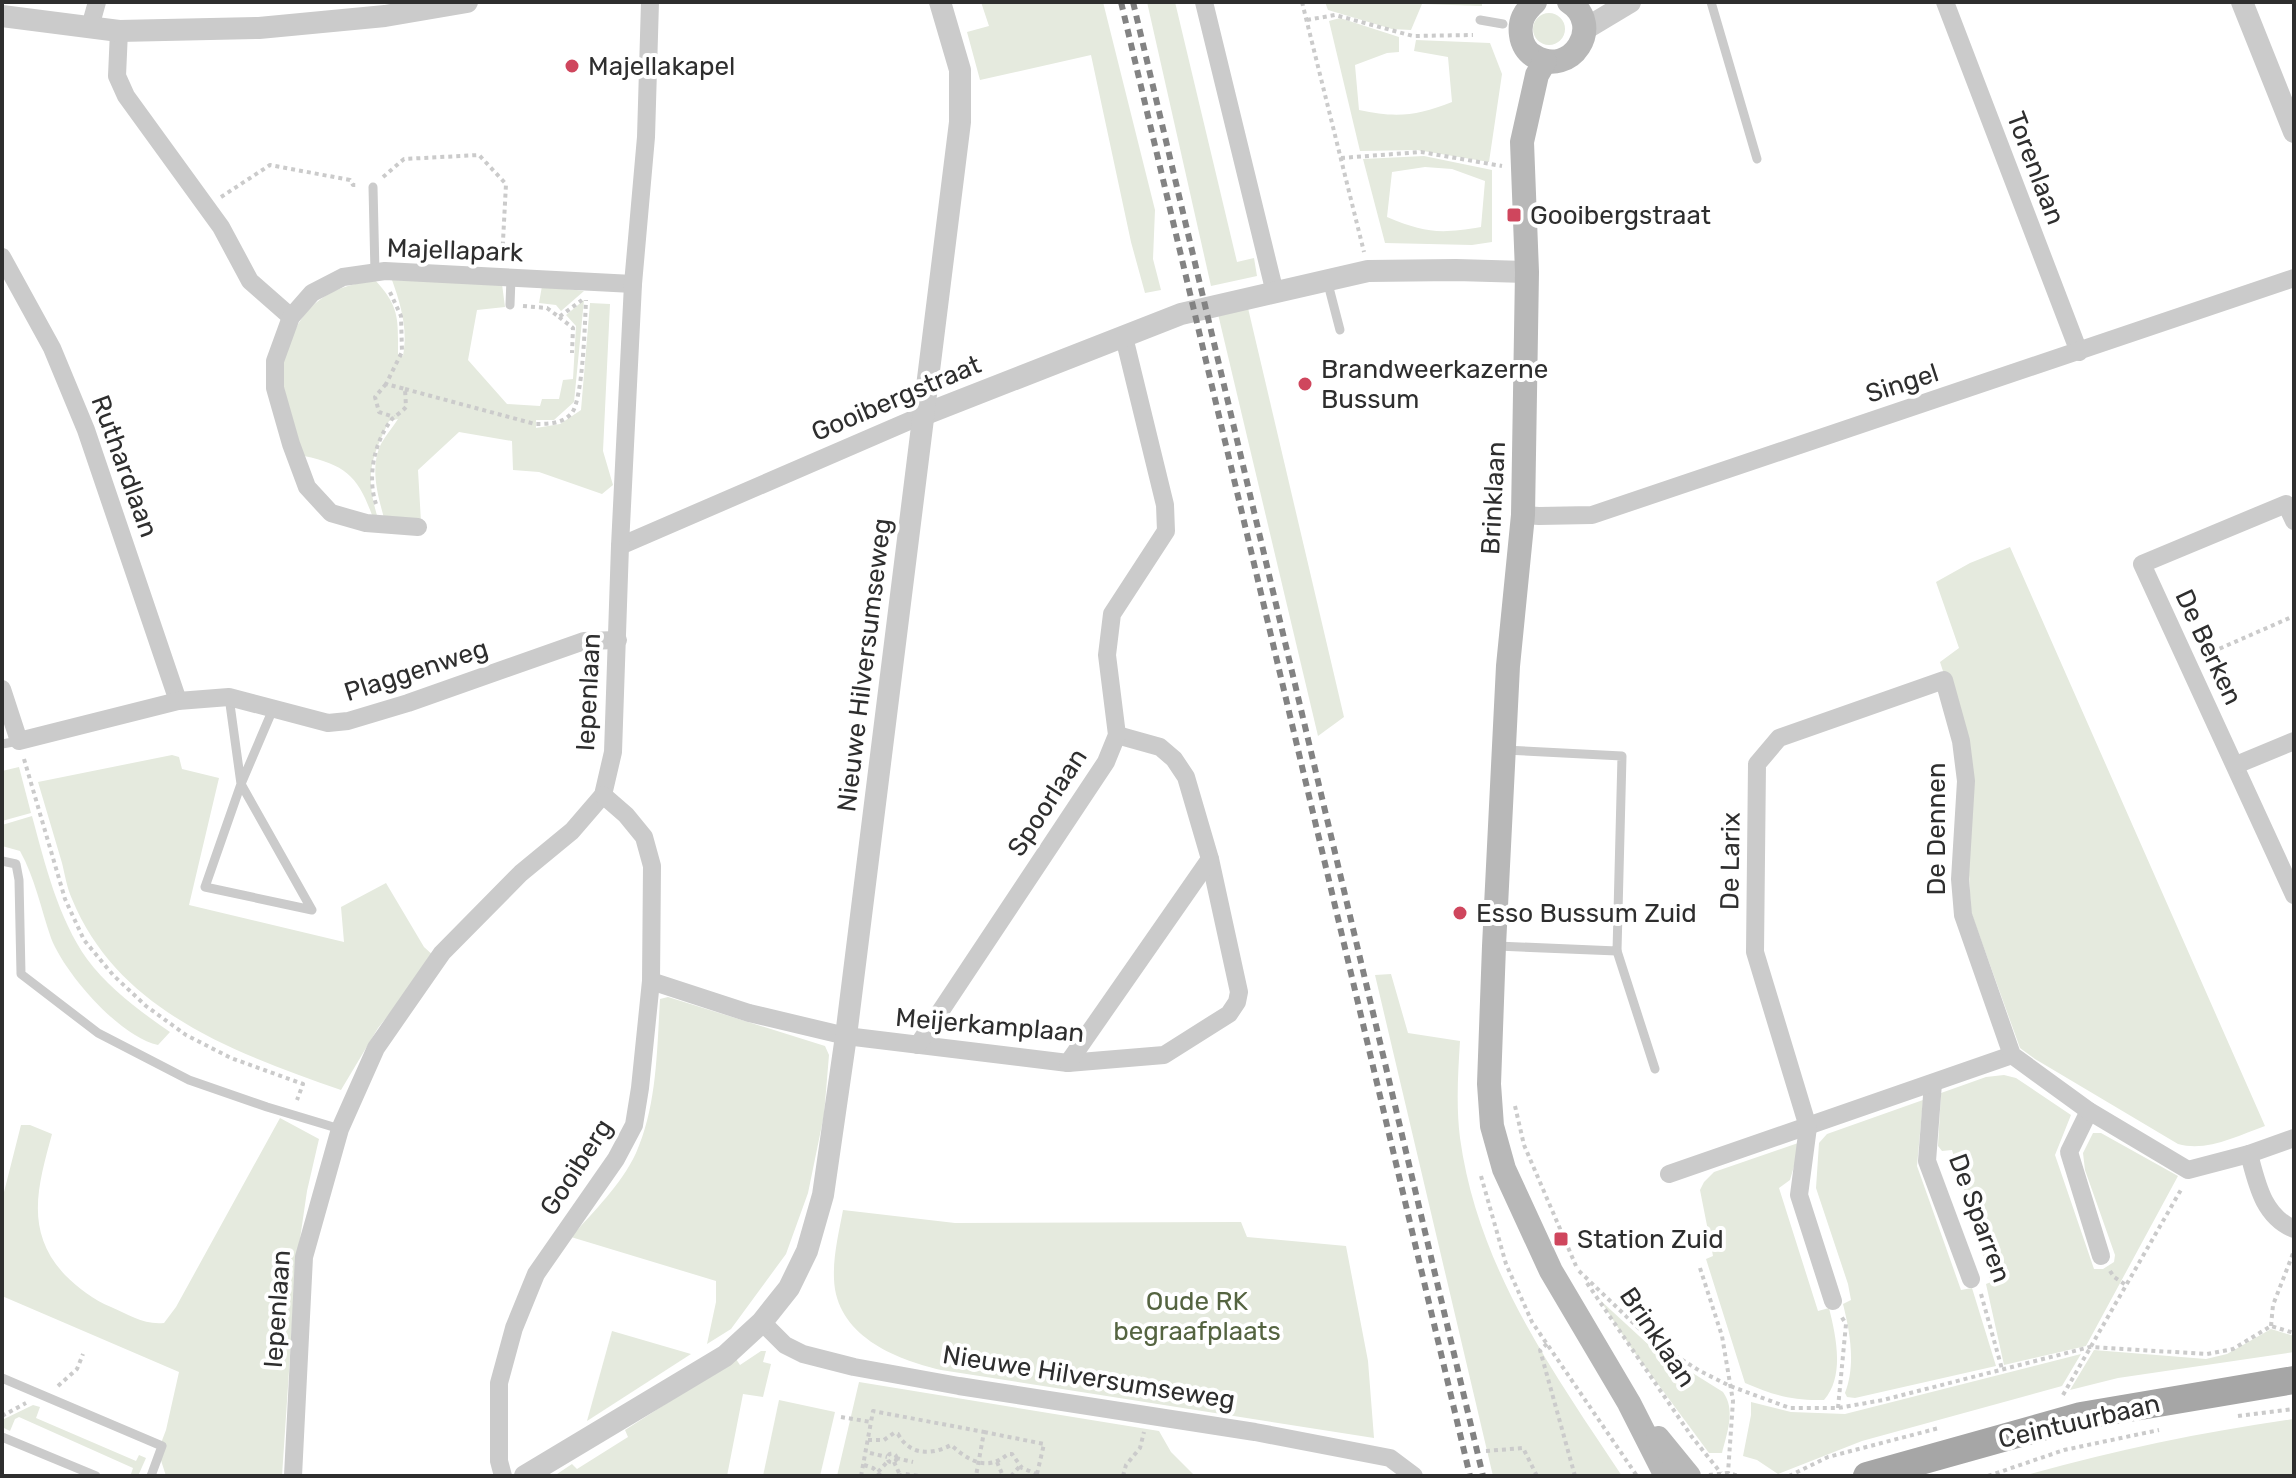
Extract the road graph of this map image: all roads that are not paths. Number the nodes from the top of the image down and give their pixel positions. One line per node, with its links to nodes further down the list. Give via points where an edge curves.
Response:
1 (97, 2): 15 (street)
2 (467, 2): 17 (street, via 259,28)
3 (650, 2): 29 (street, Iepenlaan, via 646,137)
4 (940, 2): 36 (street, Nieuwe Hilversumseweg, via 960,70 960,122)
5 (1204, 2): 30 (street)
6 (1535, 2): 18 (main road, via 1520,25 1522,41)
7 (1569, 2): 16 (main road, via 1582,16)
8 (1630, 2): 16 (street)
9 (1711, 2): 21 (lane)
10 (1945, 2): 35 (street, Torenlaan)
11 (2242, 2): 19 (street)
12 (2, 16): 15 (street)
13 (1480, 20): 14 (lane)
14 (1503, 24)
15 (90, 27): 17 (street)
16 (1585, 29): 18 (main road, via 1573,54)
17 (119, 31): 32 (street, via 117,76 126,96 221,227 250,281)
18 (1545, 61): 24 (main road, Brinklaan, via 1522,142)
19 (2286, 90): 20 (street)
20 (2294, 132)
21 (1757, 159)
22 (373, 187): 25 (lane)
23 (2, 257): 45 (street, Ruthardlaan, via 52,348 86,430)
24 (1527, 272): 28 (street, Gooibergstraat, via 1368,271); 37 (main road, Brinklaan)
25 (375, 273): 26 (street, Majellapark); 32 (street, Majellapark, via 343,277 312,293)
26 (511, 278): 29 (street, Majellapark); 31 (lane)
27 (2294, 278): 35 (street, Singel)
28 (1327, 280): 30 (street, Gooibergstraat); 33 (lane)
29 (633, 284): 40 (street, Iepenlaan)
30 (1275, 293): 34 (street, Gooibergstraat, via 1181,314)
31 (510, 305)
32 (291, 317): 39 (street, Majellapark, via 275,361 275,388 307,487 331,513 366,523)
33 (1340, 330)
34 (1124, 337): 36 (street, Gooibergstraat); 47 (street, Spoorlaan, via 1165,505 1166,531 1112,614 1107,655)
35 (2079, 352): 37 (street, Singel, via 1592,515)
36 (923, 415): 40 (street, Gooibergstraat); 60 (street, Nieuwe Hilversumseweg)
37 (1523, 515): 50 (main road, Brinklaan)
38 (2294, 521): 51 (street, De Berken, via 2286,504 2142,564)
39 (418, 527)
40 (620, 546): 41 (street, Iepenlaan)
41 (618, 640): 46 (street, Plaggenweg, via 584,641 348,721 328,723); 53 (street, Iepenlaan, via 613,752)
42 (2, 689): 49 (street)
43 (1912, 690): 62 (street, De Dennen, via 1944,680 1961,741 1966,781 1963,915); 67 (street, De Larix, via 1779,738 1757,764 1755,952)
44 (229, 697): 45 (street, Plaggenweg); 46 (street, Plaggenweg); 52 (lane)
45 (178, 701): 49 (street, Plaggenweg)
46 (273, 709): 52 (lane)
47 (1117, 735): 54 (street, Meijerkamplaan, via 1160,747 1174,759 1186,777); 61 (street, Spoorlaan, via 1106,762)
48 (2294, 741): 51 (street)
49 (11, 743)
50 (1503, 749): 57 (main road, Brinklaan); 58 (lane, via 1622,756)
51 (2236, 765): 56 (street, De Berken)
52 (241, 784): 52 (lane, via 205,887 312,910 276,847)
53 (603, 795): 59 (street, Gooiberg, via 644,837 652,866); 68 (street, Iepenlaan, via 442,953 376,1048)
54 (1210, 859): 63 (street); 63 (street, Meijerkamplaan, via 1239,992 1229,1014 1164,1055)
55 (2, 861): 68 (lane, via 16,864 19,880 21,974 98,1033 189,1080)
56 (2294, 895)
57 (1494, 946): 58 (lane); 79 (main road, Brinklaan, via 1489,1084 1492,1126 1504,1169 1551,1271)
58 (1617, 951): 64 (lane)
59 (651, 981): 60 (street, Meijerkamplaan, via 749,1013); 84 (street, Gooiberg, via 634,1125 536,1274 514,1328 499,1383)
60 (846, 1036): 61 (street, Meijerkamplaan); 76 (street, Nieuwe Hilversumseweg, via 823,1195 807,1251 789,1288)
61 (918, 1045): 63 (street, Meijerkamplaan)
62 (2012, 1055): 65 (street); 66 (street)
63 (1068, 1063)
64 (1655, 1069)
65 (1933, 1083): 67 (street); 74 (street, De Sparren, via 1927,1161)
66 (2089, 1111): 70 (street, via 2188,1170); 73 (street, via 2069,1152)
67 (1808, 1127): 71 (street); 75 (street, via 1799,1195)
68 (340, 1129): 83 (street, Iepenlaan, via 304,1257)
69 (2294, 1138): 70 (street)
70 (2249, 1154): 72 (street, via 2259,1193 2280,1223)
71 (1669, 1174)
72 (2294, 1229)
73 (2101, 1256)
74 (1971, 1279)
75 (1833, 1301)
76 (762, 1322): 85 (street, Nieuwe Hilversumseweg, via 725,1356); 86 (street, Nieuwe Hilversumseweg, via 803,1354 854,1367 1390,1458)
77 (2, 1378): 82 (lane, via 162,1446)
78 (2294, 1380): 89 (main road, Ceintuurbaan, via 2081,1416)
79 (1629, 1403): 87 (main road, Brinklaan); 88 (main road, Brinklaan)
80 (2, 1437): 81 (lane)
81 (96, 1476)
82 (151, 1476)
83 (293, 1476)
84 (503, 1476)
85 (525, 1476)
86 (1414, 1476)
87 (1666, 1476)
88 (1689, 1476)
89 (1867, 1476)

